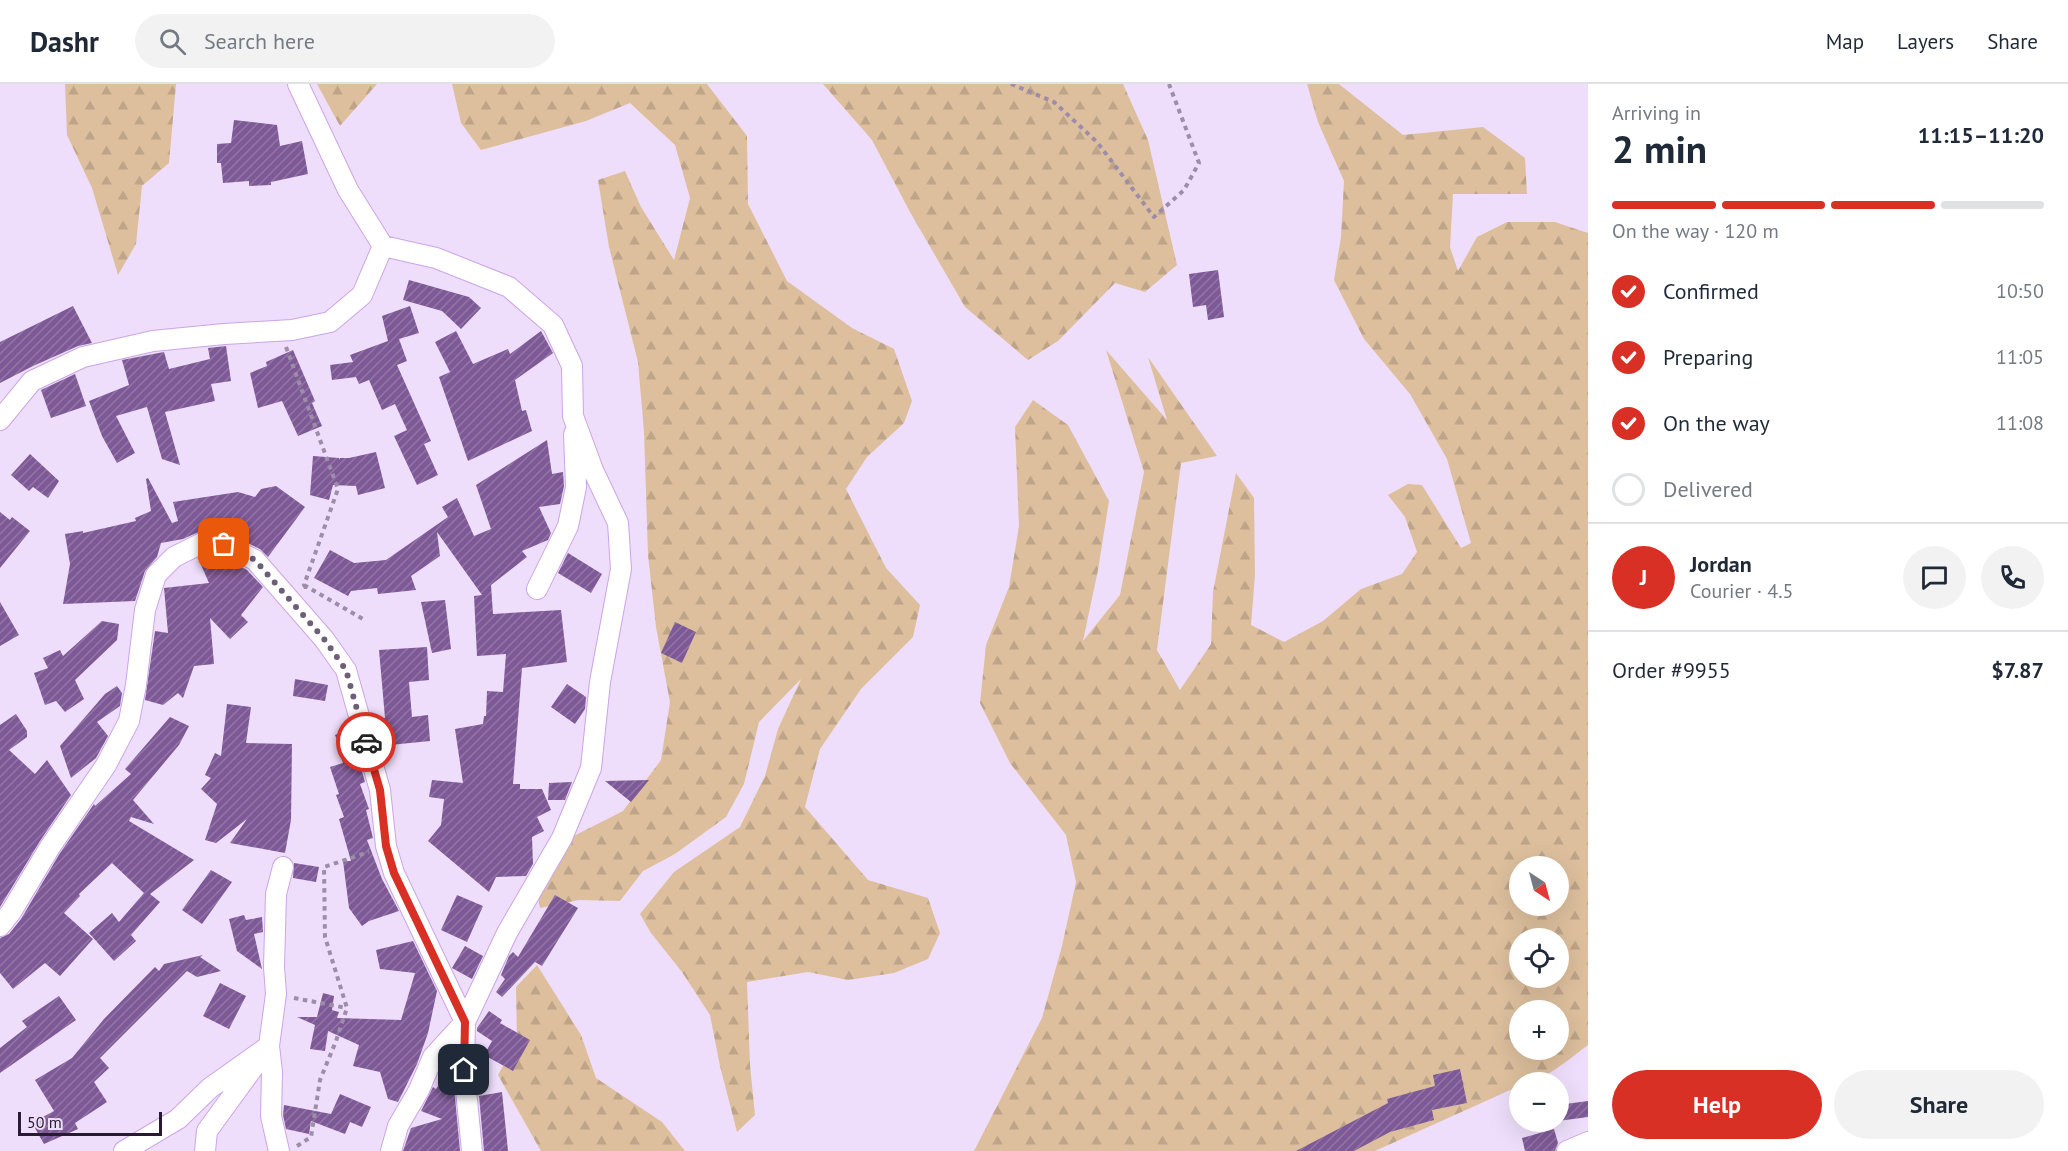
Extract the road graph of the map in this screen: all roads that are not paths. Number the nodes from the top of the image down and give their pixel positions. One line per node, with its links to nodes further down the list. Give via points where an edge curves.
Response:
1 (298, 84): 2 (street, via 348,190)
2 (383, 246): 3 (street, via 436,258 509,287 553,325 572,366); 4 (street, via 362,295 330,322 292,330 153,341 83,357 32,381)
3 (573, 417): 5 (street, via 576,487 568,526); 8 (street, via 618,523 621,569 600,682 591,768 562,838 507,933)
4 (0, 420)
5 (537, 589)
6 (283, 867): 9 (street, via 276,894 276,994)
7 (0, 926): 8 (street, via 106,765 129,722 145,610 156,575 174,557 212,538 255,560 346,670 380,790 386,846 394,873)
8 (465, 1022): 14 (street, via 434,1057 398,1126); 15 (street, via 464,1070)
9 (269, 1046): 11 (street, via 210,1088 178,1119); 12 (street, via 207,1131); 13 (street, via 271,1116)
10 (1588, 1142): 16 (street)
11 (124, 1151)
12 (205, 1151)
13 (279, 1151)
14 (391, 1151)
15 (472, 1151)
16 (1567, 1151)

